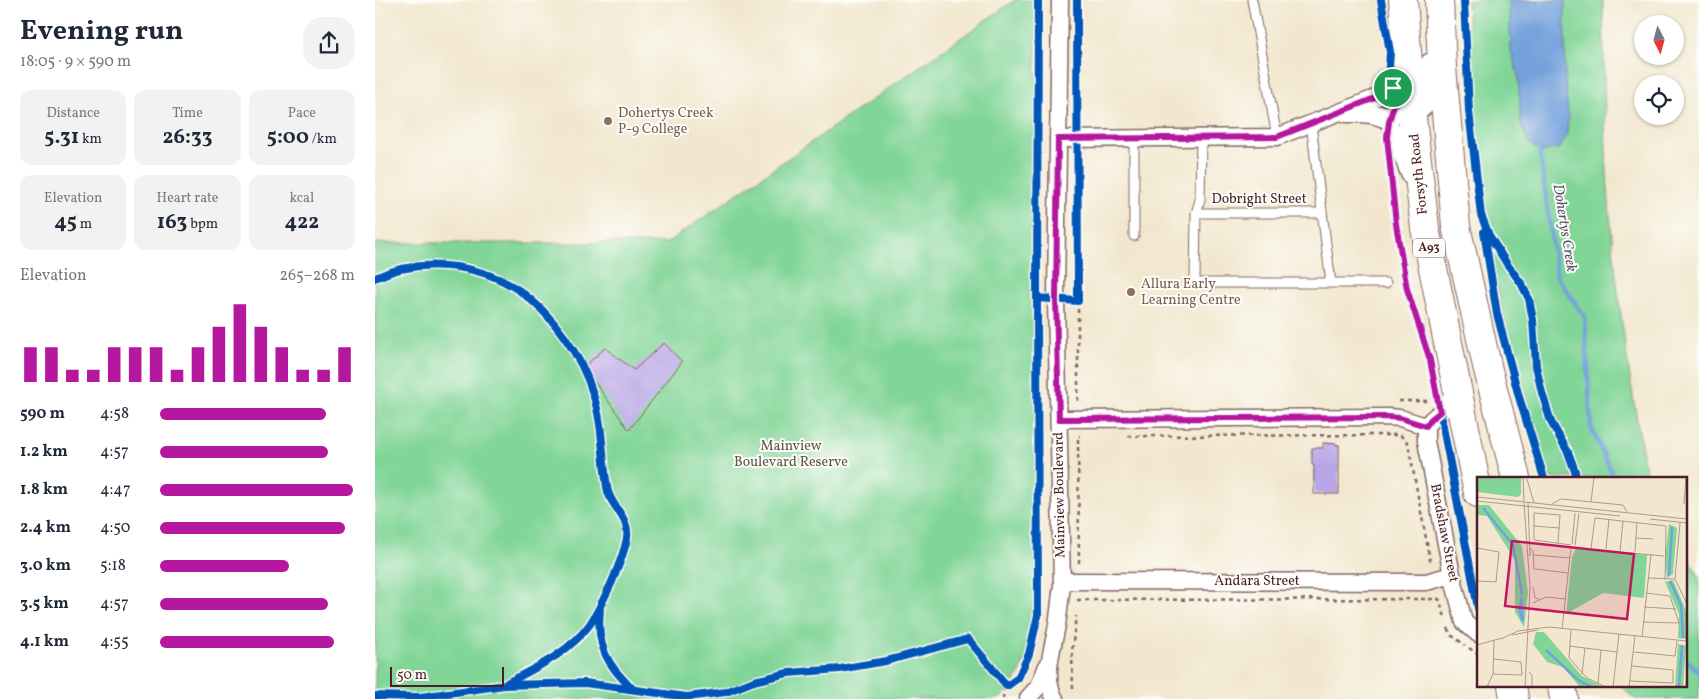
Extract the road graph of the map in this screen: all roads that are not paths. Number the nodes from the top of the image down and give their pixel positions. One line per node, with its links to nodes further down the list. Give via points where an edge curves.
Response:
1 (1059, 0): 14 (street, Mainview Boulevard)
2 (1252, 0): 11 (lane)
3 (1403, 0): 6 (highway, Forsyth Road / A93)
4 (1430, 0): 7 (street, via 1429,101 1424,108)
5 (1439, 0): 24 (highway, A93, via 1456,226)
6 (1408, 61): 7 (highway, Forsyth Road / A93); 8 (street, via 1402,77 1393,88)
7 (1412, 113): 9 (street); 17 (highway, Forsyth Road / A93)
8 (1339, 114): 9 (street); 10 (street)
9 (1372, 114): 17 (street, via 1389,122)
10 (1311, 124): 11 (street); 16 (lane, Dobright Street)
11 (1277, 137): 13 (street)
12 (1134, 138): 13 (street); 14 (street); 18 (lane)
13 (1201, 138): 15 (lane, Dobright Street, via 1200,200)
14 (1058, 139): 22 (street, Mainview Boulevard, via 1056,300)
15 (1196, 213): 16 (lane, Dobright Street); 19 (lane, Dobright Street, via 1195,283)
16 (1322, 213): 19 (lane, Dobright Street)
17 (1425, 228): 21 (highway, Forsyth Road / A93)
18 (1134, 236)
19 (1331, 283): 20 (lane, Dobright Street)
20 (1386, 283)
21 (1444, 401): 23 (street); 25 (highway, Forsyth Road / A93)
22 (1059, 419): 23 (street, via 1388,417); 27 (street, Mainview Boulevard)
23 (1426, 426): 26 (street, Bradshaw Street, via 1426,441)
24 (1516, 477)
25 (1477, 490)
26 (1452, 575): 27 (street, Andara Street, via 1426,582); 28 (street, Bradshaw Street, via 1463,622)
27 (1062, 581): 29 (street, Mainview Boulevard)
28 (1477, 633)
29 (1050, 659): 33 (street, Mainview Boulevard, via 1039,686); 34 (street, Mainview Boulevard, via 1049,674)
30 (1512, 686): 35 (highway)
31 (1563, 686): 36 (highway)
32 (1564, 686): 37 (lane)
33 (1027, 698): 34 (street, via 1042,695)
34 (1055, 699)
35 (1514, 699)
36 (1564, 699)
37 (1573, 699)

